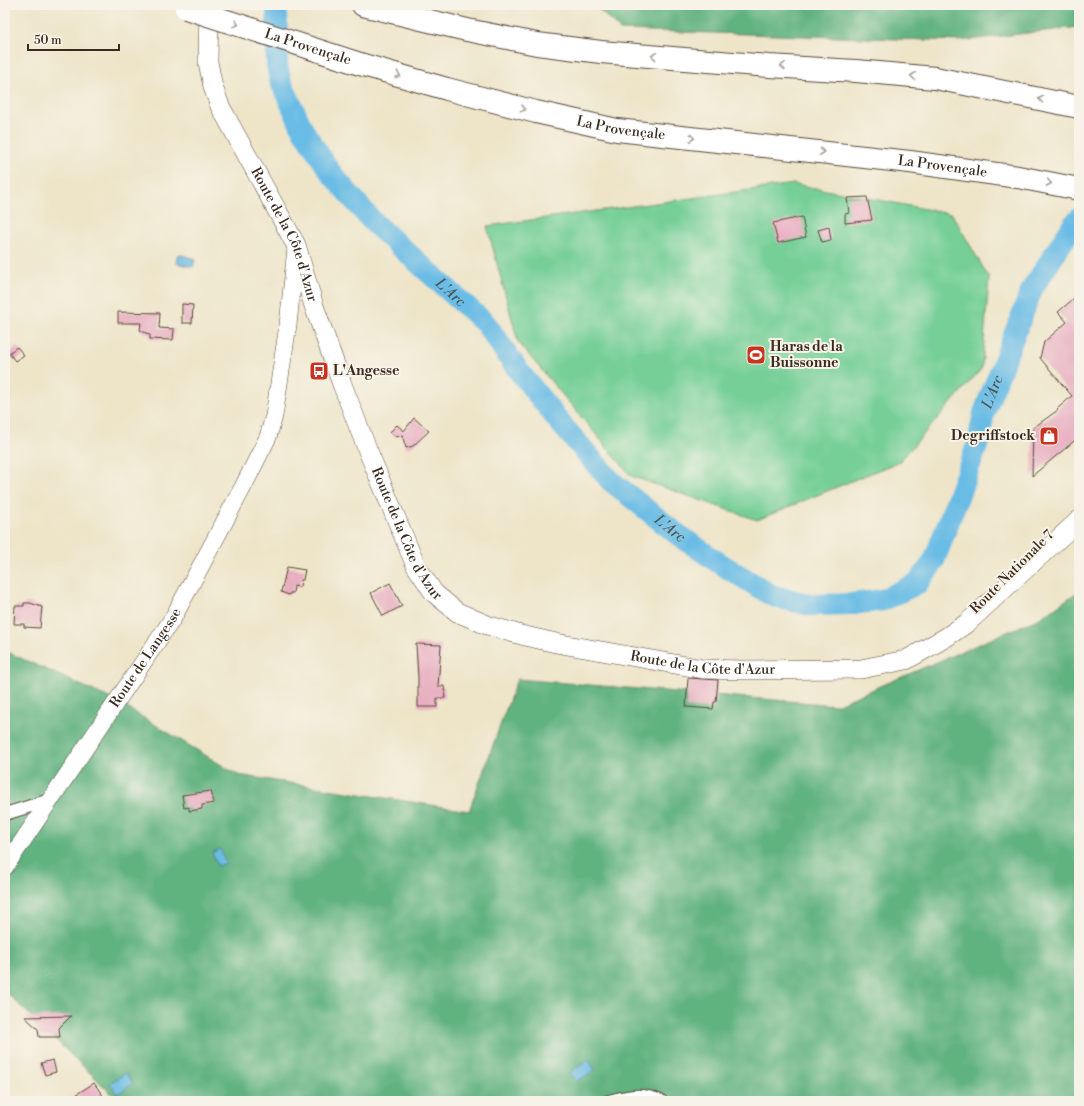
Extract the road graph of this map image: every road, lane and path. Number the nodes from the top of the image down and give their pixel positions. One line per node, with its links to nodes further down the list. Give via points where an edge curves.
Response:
1 (209, 5): 6 (main road, Route de la Côte d'Azur, via 208,62 212,87)
2 (363, 5): 4 (highway, one-way to 2, via 934,78 601,52 537,44)
3 (181, 7): 5 (highway, La Provençale, one-way to 5, bridge, via 447,89 617,130 910,162 1018,177)
4 (1079, 107)
5 (1079, 189)
6 (296, 245): 10 (main road, Route de la Côte d'Azur, via 314,306 342,384 416,566 434,593 456,612 521,635 703,669 861,669 906,660); 11 (street, Route de Langesse, via 288,325 274,416 268,437 173,618)
7 (1079, 504): 9 (main road, Route Nationale 7)
8 (1079, 520): 9 (main road, Route Nationale 7, via 967,623)
9 (945, 638): 10 (main road, Route Nationale 7)
10 (922, 651)
11 (50, 800): 12 (street); 13 (street, Route de Langesse)
12 (5, 814)
13 (5, 867)
14 (608, 1101): 15 (street, via 634,1095 653,1097)
15 (661, 1101)

